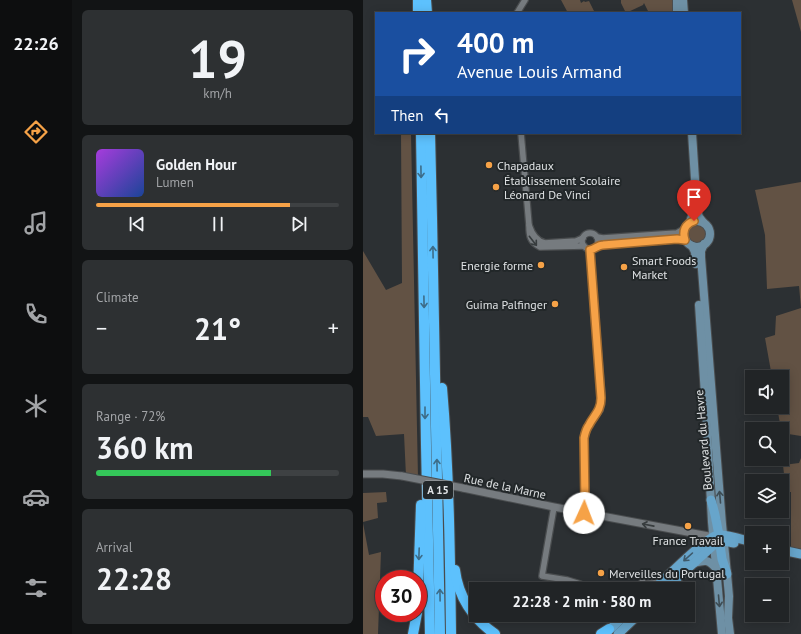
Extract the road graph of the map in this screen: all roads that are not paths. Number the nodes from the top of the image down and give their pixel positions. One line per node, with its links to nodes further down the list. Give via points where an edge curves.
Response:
1 (418, 0): 6 (highway)
2 (427, 0): 7 (highway)
3 (525, 0): 8 (street)
4 (677, 0): 9 (main road)
5 (683, 0): 10 (main road)
6 (418, 12)
7 (427, 12)
8 (518, 12)
9 (677, 12)
10 (684, 12)
11 (421, 134): 31 (highway, A 15, one-way to 31)
12 (430, 134): 30 (highway, A 15, one-way to 12)
13 (521, 134): 18 (street)
14 (687, 134): 16 (main road, via 692,208)
15 (692, 134): 17 (main road, Boulevard du Havre, via 697,210)
16 (690, 222): 17 (main road); 20 (main road)
17 (703, 222): 25 (main road, Boulevard du Havre, via 709,232 709,238)
18 (529, 225): 23 (street, via 532,234 545,244); 26 (street, one-way to 26, via 530,238 540,248)
19 (591, 226): 21 (street)
20 (684, 229): 22 (street, via 677,233); 24 (main road)
21 (592, 233): 22 (street); 23 (street)
22 (597, 237): 27 (street)
23 (583, 238): 26 (street)
24 (685, 240): 27 (street, via 670,239); 28 (main road)
25 (704, 244): 28 (main road); 37 (main road, Boulevard du Havre, one-way to 25, via 701,260)
26 (584, 246): 29 (street)
27 (597, 246): 29 (street)
28 (692, 246): 33 (main road, Boulevard du Havre, via 697,265)
29 (590, 250): 35 (street, via 601,398 599,410 586,430 584,438)
30 (435, 346): 36 (highway, via 438,350 445,427); 59 (highway, A 15, one-way to 30)
31 (426, 445): 44 (highway, one-way to 44, via 422,469); 58 (highway, A 15)
32 (363, 474): 34 (street, Rue de la Marne, bridge, via 402,476)
33 (711, 500): 37 (main road)
34 (554, 507): 35 (street, Rue de la Marne); 46 (street, via 542,576)
35 (584, 513): 37 (street, Rue de la Marne, one-way to 35)
36 (450, 531): 60 (highway); 61 (highway, via 456,578 463,598 471,612)
37 (719, 539): 38 (main road); 39 (main road); 42 (main road); 43 (main road, Boulevard du Havre); 45 (main road); 49 (main road, one-way to 49, via 700,547)
38 (745, 541)
39 (745, 545)
40 (789, 551): 41 (main road)
41 (801, 554)
42 (694, 563): 43 (main road, via 706,561); 50 (main road)
43 (716, 568): 62 (main road, Boulevard du Havre, one-way to 62)
44 (419, 570)
45 (727, 574): 63 (main road)
46 (574, 582)
47 (642, 582): 48 (street, via 643,577 654,578)
48 (660, 582)
49 (667, 582)
50 (668, 582)
51 (415, 622): 56 (highway)
52 (417, 622): 57 (highway)
53 (618, 622): 55 (main road)
54 (626, 622): 55 (main road)
55 (607, 633)
56 (413, 634)
57 (418, 634)
58 (430, 634)
59 (440, 634)
60 (451, 634)
61 (495, 634)
62 (722, 634)
63 (729, 634)

